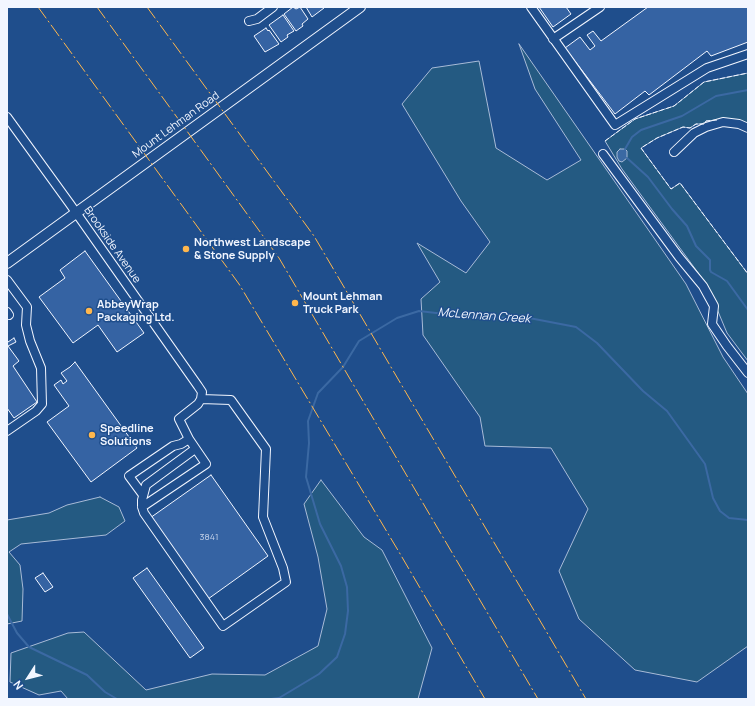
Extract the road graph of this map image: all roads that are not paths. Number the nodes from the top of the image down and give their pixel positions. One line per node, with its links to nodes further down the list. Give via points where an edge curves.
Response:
1 (273, 7): 5 (street, via 257,19)
2 (360, 7): 12 (main road, Mount Lehman Road)
3 (531, 7): 6 (street)
4 (600, 7): 6 (street)
5 (249, 21)
6 (553, 39): 7 (street, via 615,125 707,68)
7 (748, 54)
8 (7, 118): 12 (street, Brookside Avenue)
9 (748, 128): 10 (street, via 722,122 706,127 694,133)
10 (674, 152)
11 (603, 154): 16 (street, via 703,286 714,306 712,324)
12 (76, 213): 13 (main road, Mount Lehman Road); 17 (street, Brookside Avenue, via 198,386 202,392)
13 (7, 263)
14 (7, 280): 15 (street)
15 (10, 289): 18 (street, via 27,307 26,325 41,368 42,404)
16 (748, 373)
17 (201, 399): 19 (street, via 179,419); 22 (street, via 231,400 266,449 264,518 286,582 223,626)
18 (7, 431)
19 (189, 439): 20 (street); 21 (street, via 173,446 130,476)
20 (195, 450): 21 (street, via 146,485); 22 (street, via 206,464)
21 (143, 495): 22 (street)
22 (142, 507)

